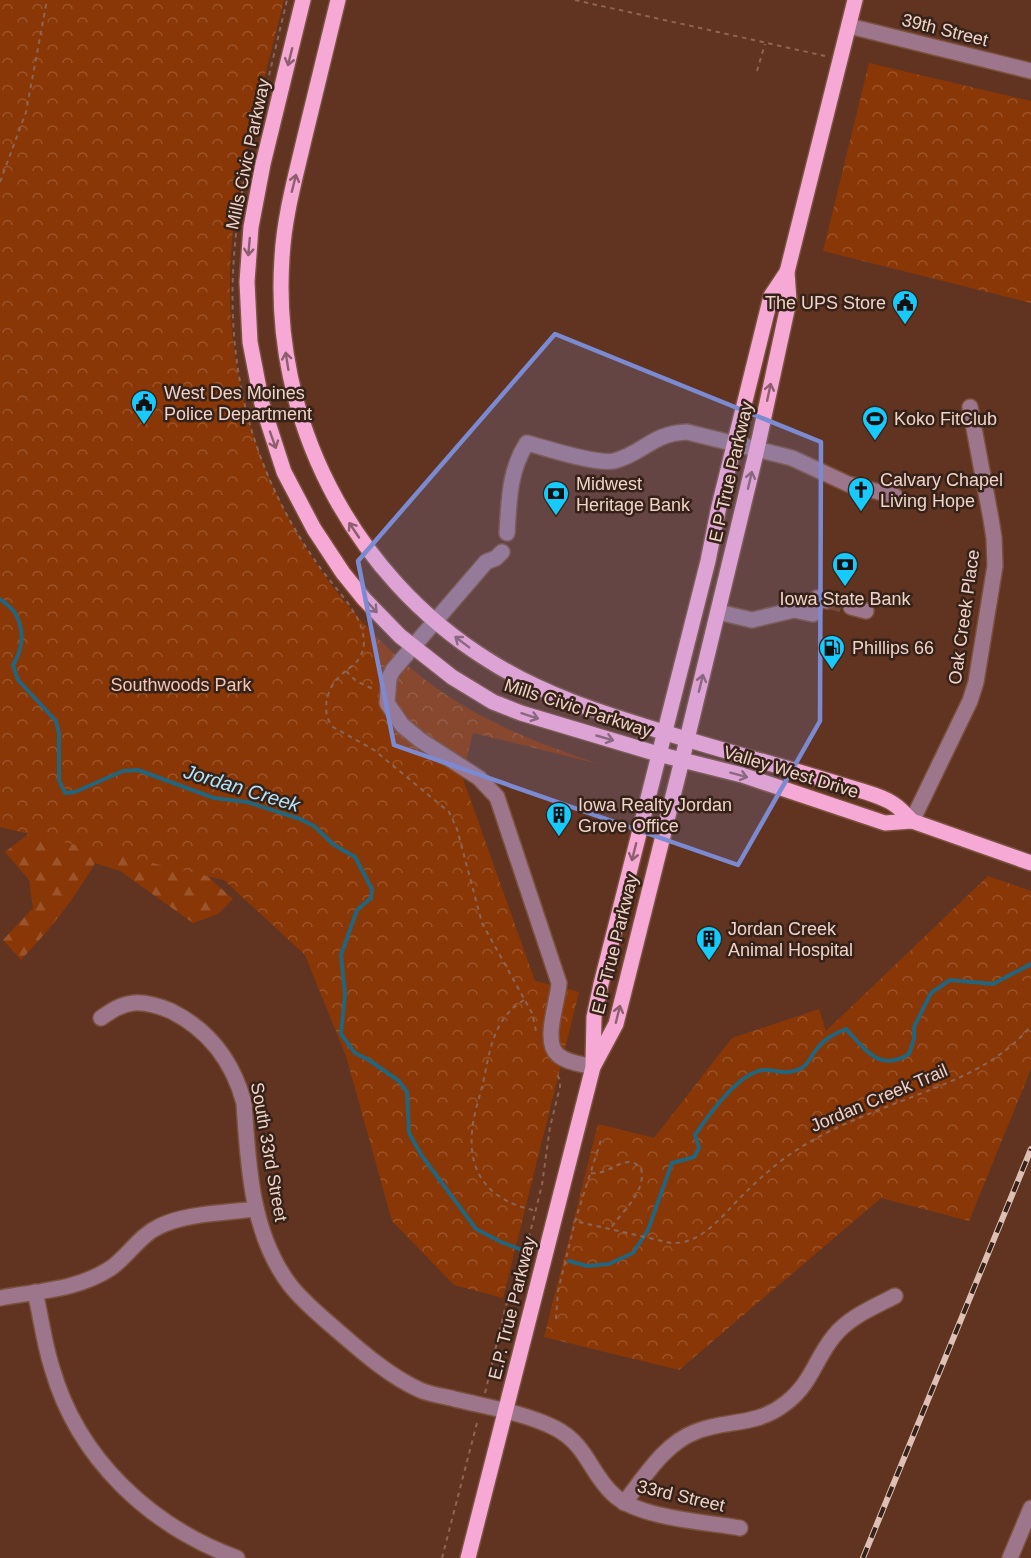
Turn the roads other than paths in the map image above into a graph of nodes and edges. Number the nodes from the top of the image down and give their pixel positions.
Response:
1 (303, 0) edge
2 (338, 0) edge
3 (855, 0) edge
4 (849, 26) junction
5 (1031, 71) edge
6 (787, 272) junction
7 (969, 407) dead end
8 (734, 443) junction
9 (757, 449) junction
10 (895, 496) dead end
11 (507, 533) dead end
12 (502, 552) dead end
13 (827, 601) dead end
14 (718, 612) junction
15 (434, 621) junction
16 (413, 647) junction
17 (666, 733) junction
18 (687, 739) junction
19 (658, 754) junction
20 (682, 760) junction
21 (912, 821) junction
22 (1031, 863) edge
23 (101, 1018) dead end
24 (593, 1067) junction
25 (256, 1209) junction
26 (35, 1292) junction
27 (895, 1296) dead end
28 (0, 1298) edge
29 (506, 1412) junction
30 (624, 1503) junction
31 (1031, 1508) edge
32 (740, 1528) dead end
33 (237, 1558) edge
34 (468, 1558) edge
35 (1011, 1558) edge

1 -> 16 main road, Mills Civic Parkway
15 -> 2 main road, Mills Civic Parkway
3 - 4 main road, E P True Parkway
4 - 5 street, 39th Street
4 - 6 main road, E P True Parkway
6 - 8 main road, E P True Parkway
9 -> 6 main road, E P True Parkway
7 - 21 street, Oak Creek Place
8 - 9 street
8 - 11 street
8 - 17 main road, E P True Parkway
9 - 10 street
14 -> 9 main road, E P True Parkway
12 - 15 street
13 - 14 street
18 -> 14 main road, E P True Parkway
15 - 16 street
17 -> 15 main road, Mills Civic Parkway
16 -> 19 main road, Mills Civic Parkway
16 - 24 street
17 - 18 main road, Valley West Drive
17 - 19 main road, E P True Parkway
18 - 20 main road, E P True Parkway
18 - 21 main road, Valley West Drive
19 - 20 main road, Valley West Drive
19 -> 24 main road, E P True Parkway
20 -> 21 main road, Valley West Drive
24 -> 20 main road, E P True Parkway
21 - 22 main road, Valley West Drive
23 - 25 street, South 33rd Street
24 - 29 main road, E.P. True Parkway
25 - 26 street
25 - 29 street, South 33rd Street
26 - 28 street
26 - 33 street
27 - 30 street
29 - 30 street, 33rd Street
29 - 34 main road, E.P. True Parkway
30 - 32 street, 33rd Street
31 - 35 street

